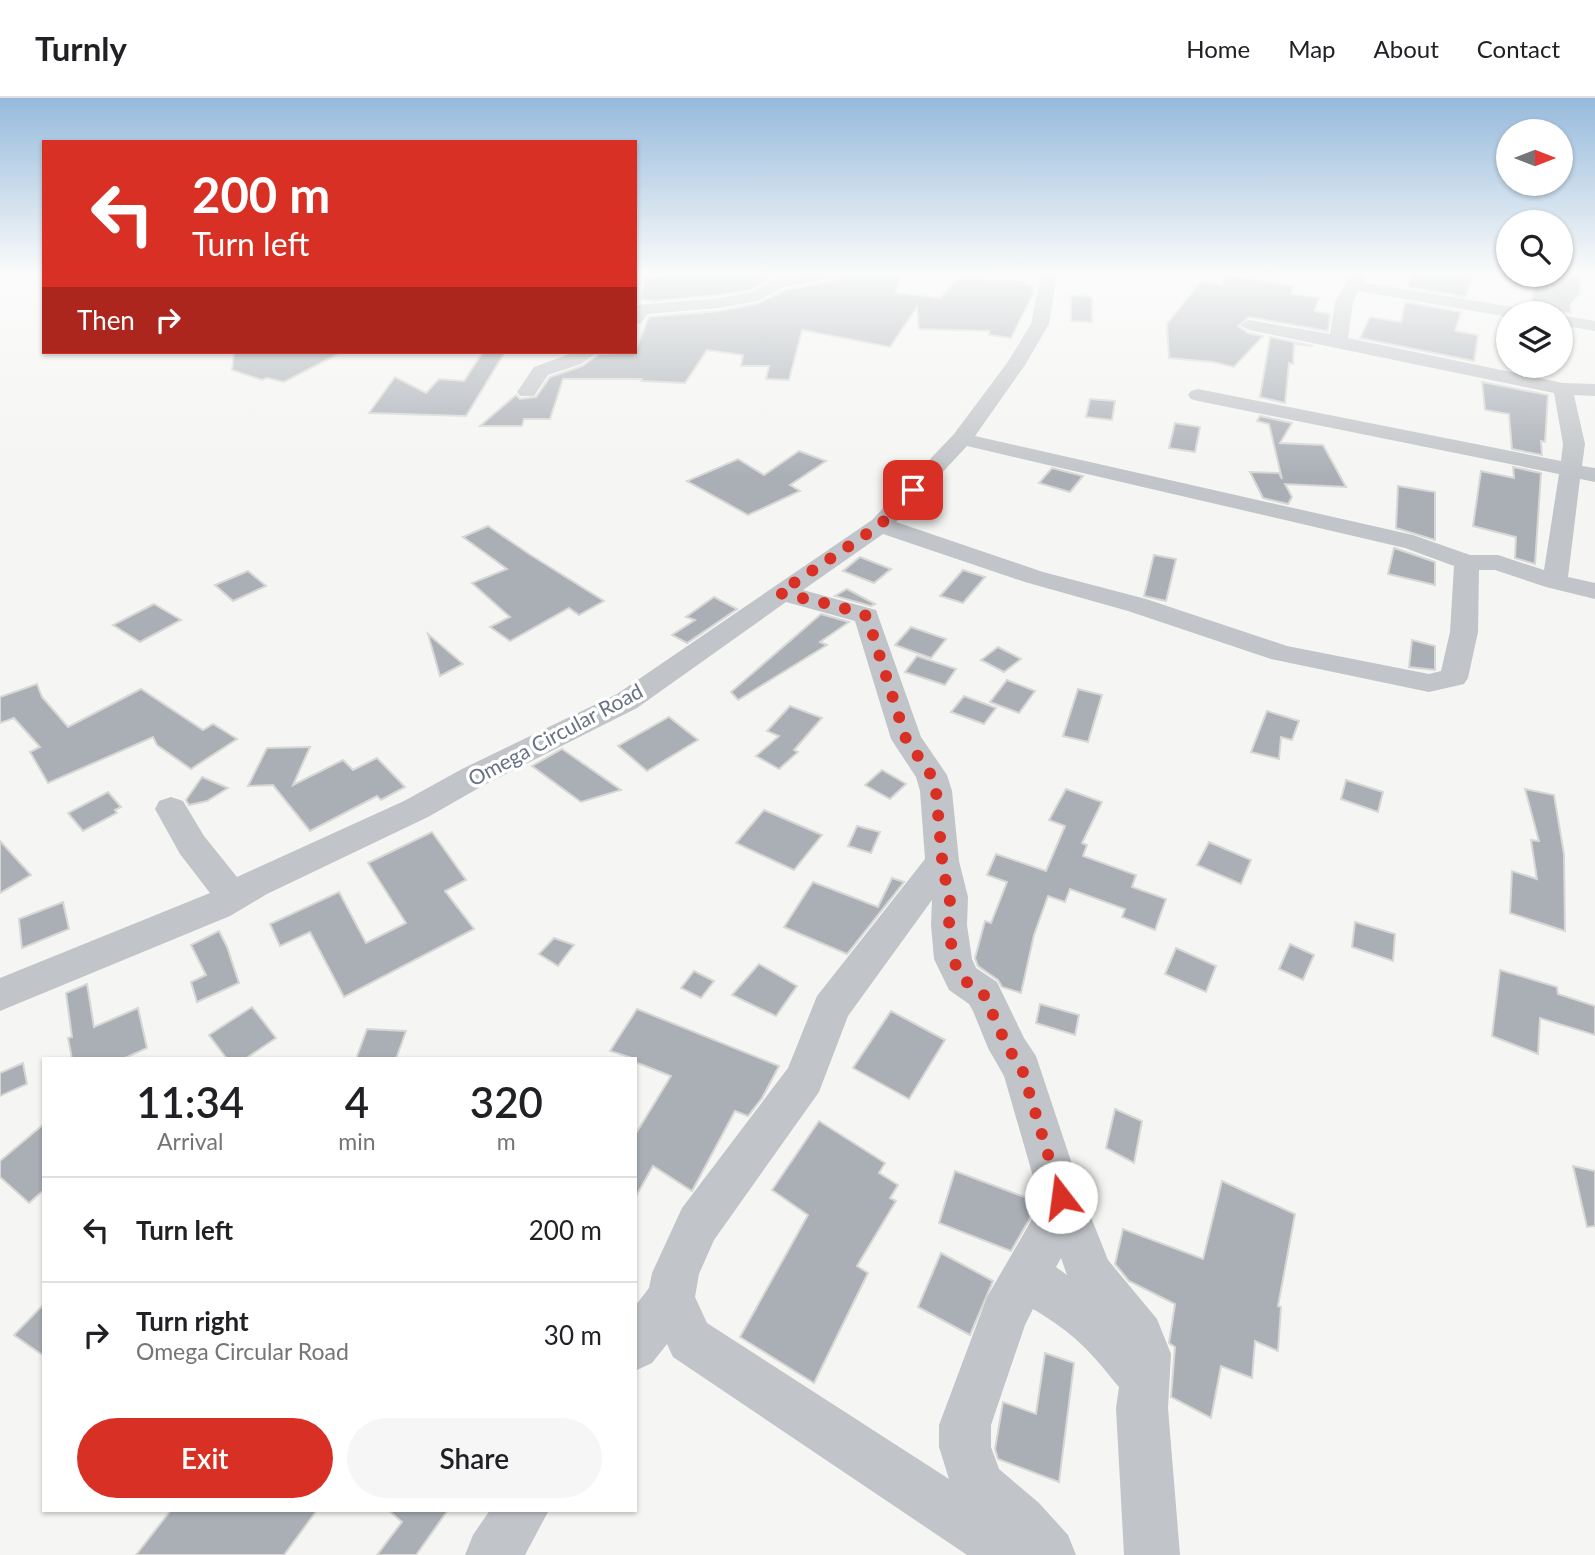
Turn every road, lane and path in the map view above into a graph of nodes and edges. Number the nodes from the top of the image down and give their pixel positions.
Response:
1 (1030, 341) edge
2 (1338, 341) edge
3 (585, 354) edge
4 (1563, 389) junction
5 (1595, 390) edge
6 (527, 391) dead end
7 (1198, 395) dead end
8 (962, 439) junction
9 (1583, 472) edge
10 (880, 525) junction
11 (1467, 562) junction
12 (1555, 582) junction
13 (1595, 591) edge
14 (779, 593) junction
15 (171, 809) dead end
16 (942, 861) junction
17 (233, 897) junction
18 (0, 995) edge
19 (1061, 1197) junction
20 (1030, 1271) junction
21 (671, 1298) junction
22 (637, 1343) edge
23 (1144, 1385) junction
24 (521, 1512) edge
25 (493, 1555) edge
26 (1016, 1555) edge
27 (1048, 1555) edge
28 (1152, 1555) edge

1 - 8 street, Omega Circular Road
2 - 4 street
3 - 6 street
4 - 5 street
4 - 9 street
7 - 9 street
8 - 10 street, Omega Circular Road
8 - 11 street
9 - 12 street
10 - 11 street
10 - 14 street, Omega Circular Road
11 - 12 street
12 - 13 street
14 - 16 street
14 - 17 street, Omega Circular Road
15 - 17 street
16 - 19 street
16 - 21 street
17 - 18 street, Omega Circular Road
19 - 20 street
19 - 23 street
20 - 23 street
20 - 27 street
21 - 22 street
21 - 26 street
23 - 28 street
24 - 25 street

